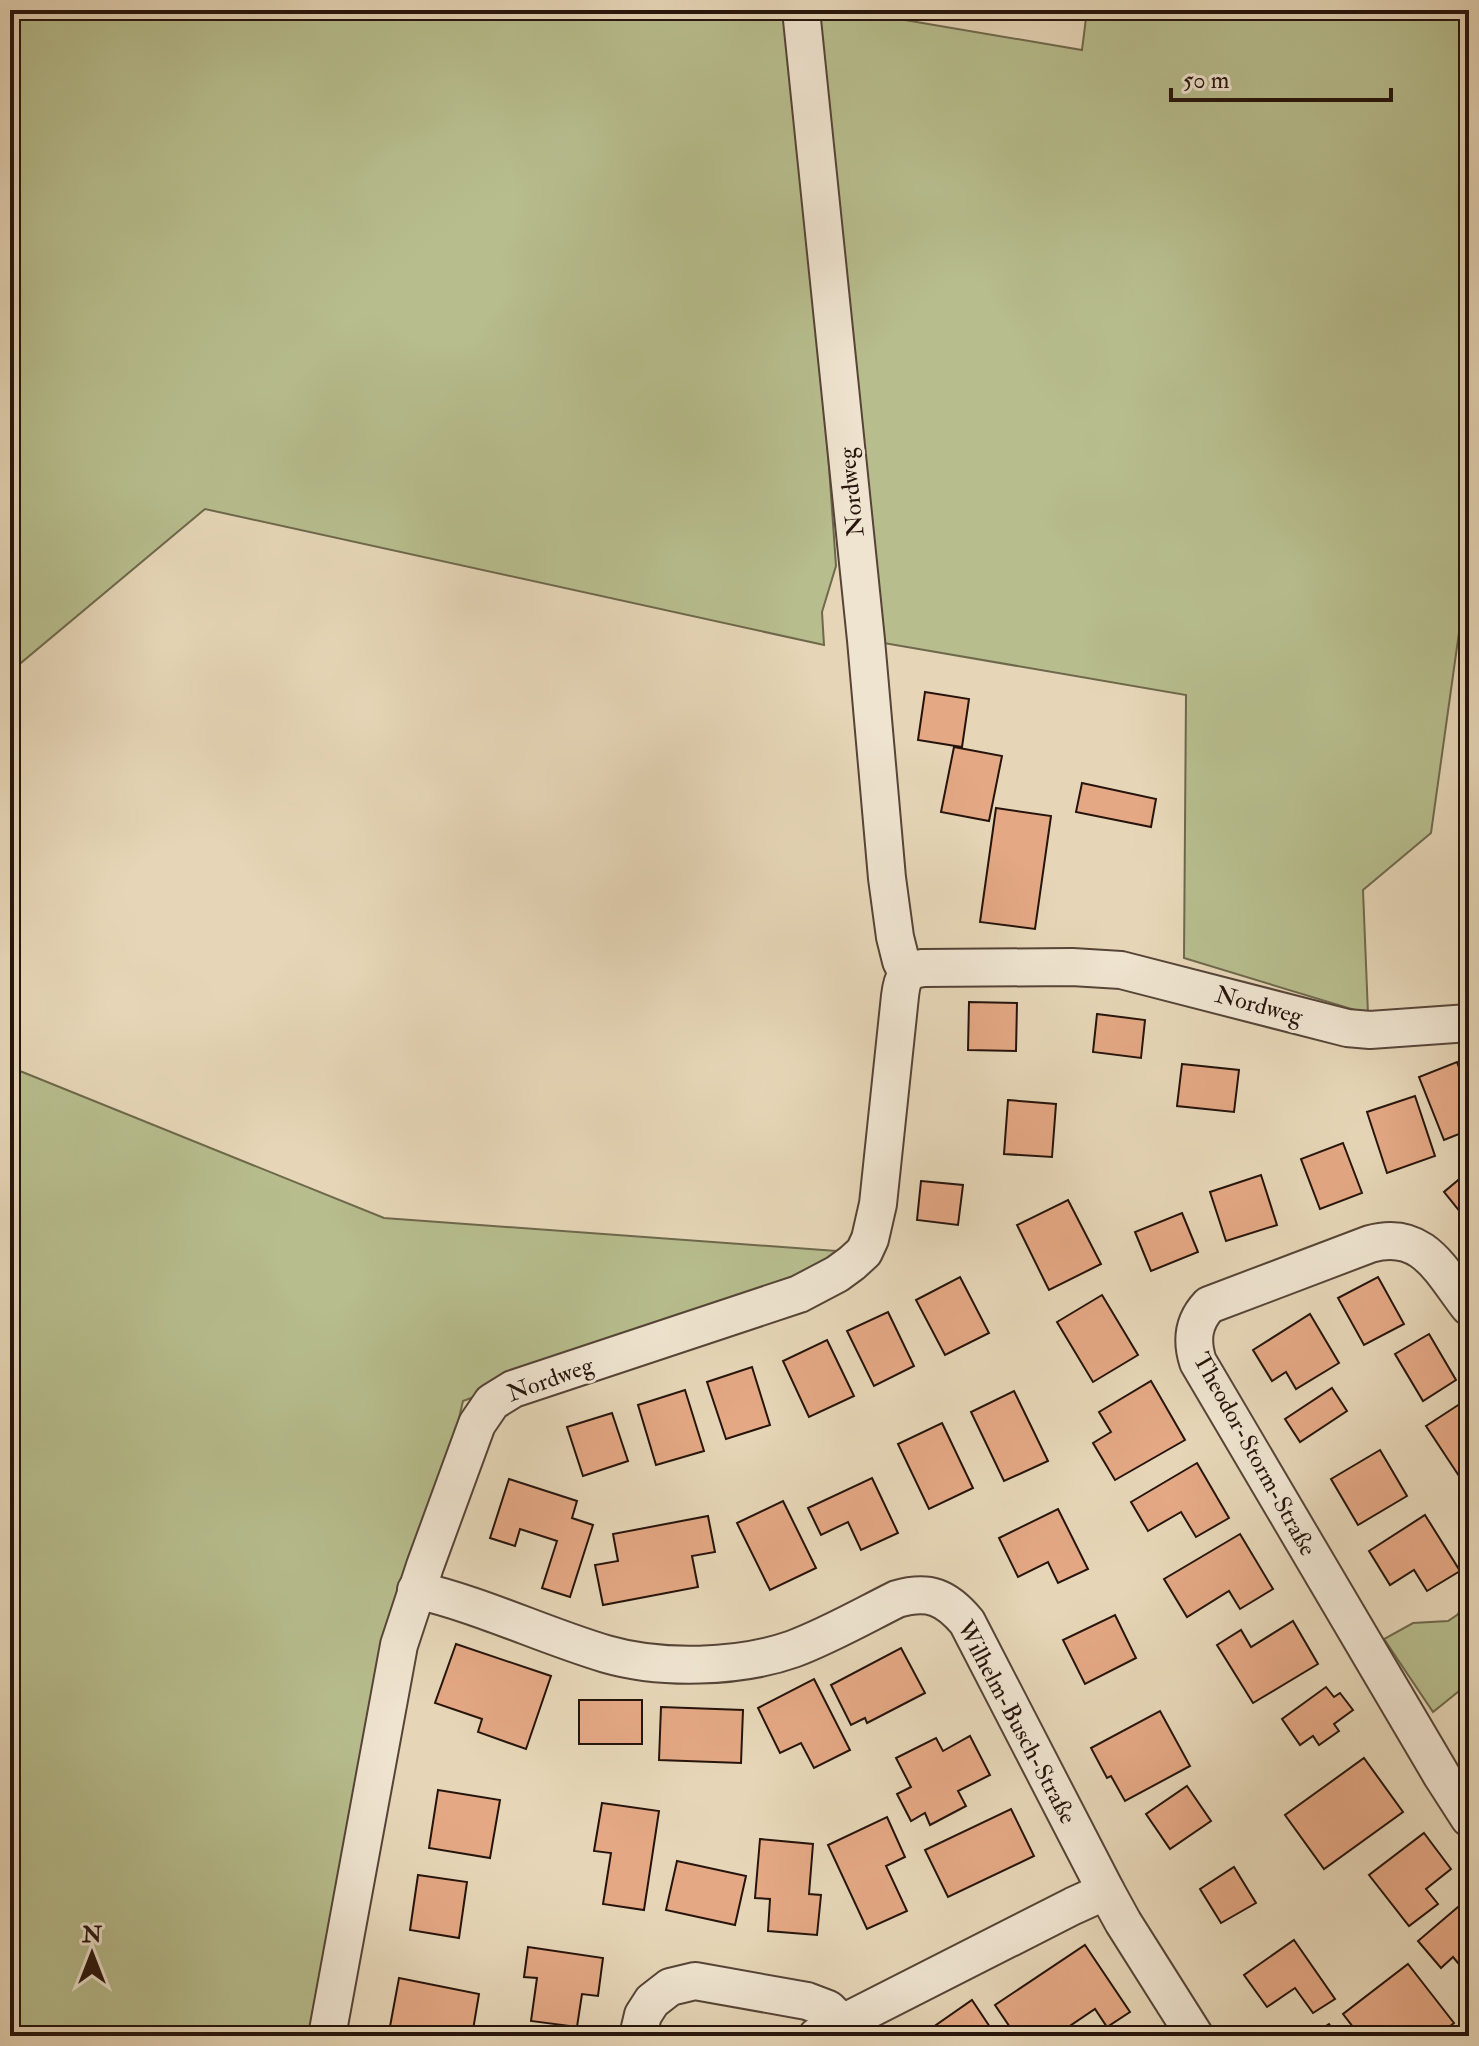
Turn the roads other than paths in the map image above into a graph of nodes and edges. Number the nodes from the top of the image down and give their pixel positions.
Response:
1 (801, 10) edge
2 (907, 973) junction
3 (1469, 1023) edge
4 (1469, 1307) edge
5 (416, 1590) junction
6 (1469, 1818) edge
7 (1106, 1891) junction
8 (829, 2030) edge
9 (327, 2036) edge
10 (638, 2036) edge
11 (1195, 2036) edge

1 - 2 street, Nordweg
2 - 3 street, Nordweg
2 - 5 street, Nordweg
4 - 6 street, Theodor-Storm-Straße
5 - 7 street, Wilhelm-Busch-Straße
5 - 9 street, Nordweg
7 - 8 street
7 - 11 street, Wilhelm-Busch-Straße
8 - 10 street

